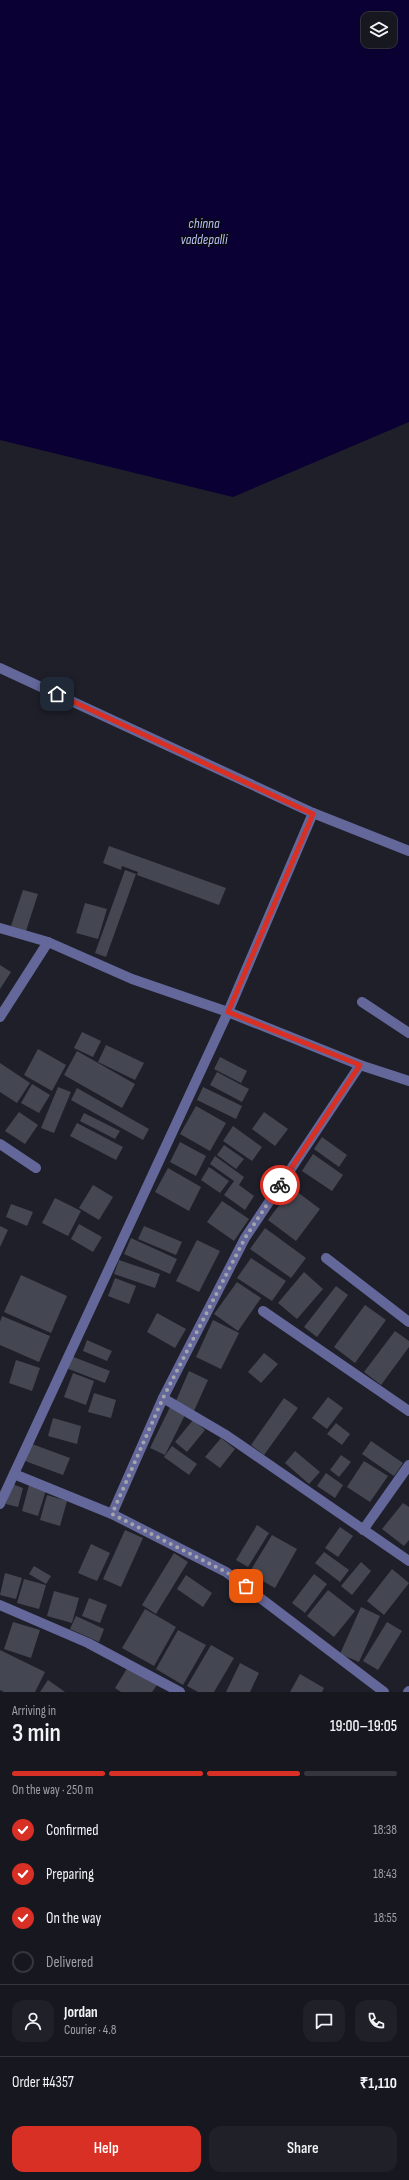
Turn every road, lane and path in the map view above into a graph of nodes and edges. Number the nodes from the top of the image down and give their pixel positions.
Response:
1 (0, 668) edge
2 (313, 814) junction
3 (409, 851) edge
4 (0, 928) edge
5 (48, 942) junction
6 (362, 1002) dead end
7 (228, 1012) junction
8 (0, 1017) edge
9 (409, 1033) edge
10 (360, 1065) junction
11 (409, 1081) edge
12 (0, 1144) edge
13 (36, 1168) dead end
14 (326, 1258) dead end
15 (263, 1311) dead end
16 (409, 1322) edge
17 (163, 1398) junction
18 (409, 1411) edge
19 (409, 1465) edge
20 (14, 1474) junction
21 (2, 1497) edge
22 (112, 1514) junction
23 (364, 1530) junction
24 (409, 1560) edge
25 (0, 1605) edge
26 (180, 1692) edge
27 (384, 1692) edge

1 - 2 street
2 - 3 street
2 - 7 street
4 - 5 street
5 - 7 street
5 - 8 street
6 - 9 street
7 - 10 street
7 - 20 street
10 - 11 street
10 - 17 street
12 - 13 street
14 - 16 street
15 - 18 street
17 - 22 street
17 - 23 street
19 - 23 street
20 - 21 street
20 - 22 street
22 - 27 street
23 - 24 street
25 - 26 street

